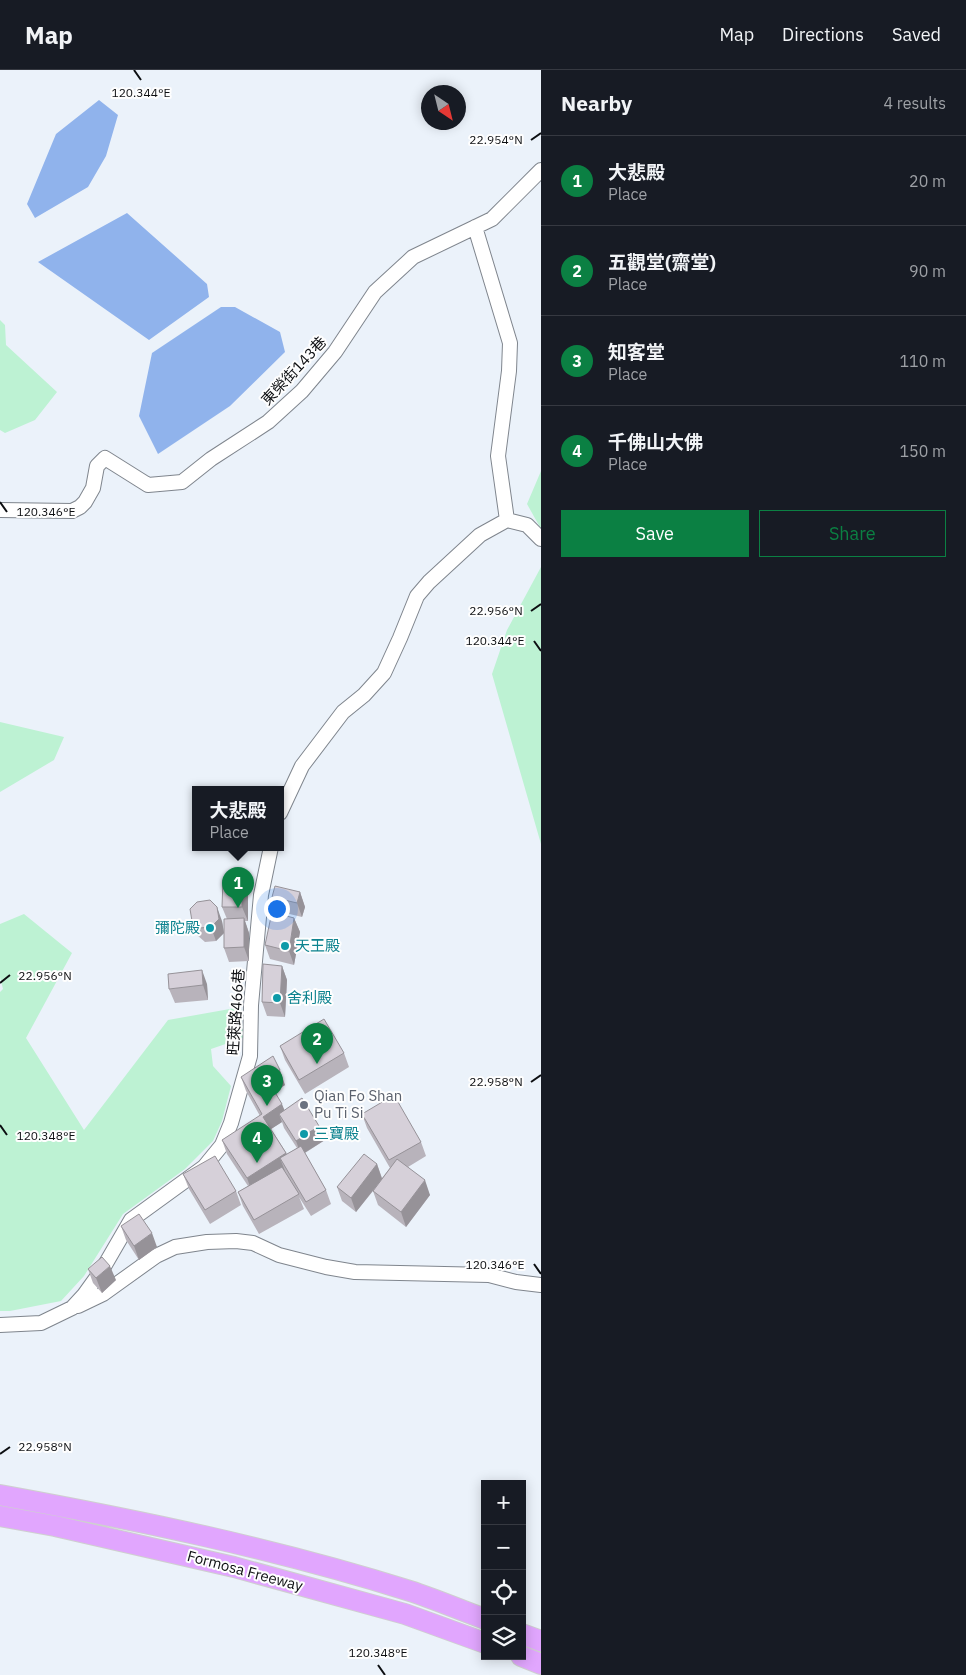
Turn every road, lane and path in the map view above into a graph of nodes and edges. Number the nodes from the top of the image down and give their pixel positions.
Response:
1 (541, 170) edge
2 (476, 228) junction
3 (0, 510) edge
4 (507, 520) junction
5 (541, 539) edge
6 (284, 804) edge
7 (270, 851) edge
8 (541, 1285) edge
9 (72, 1308) junction
10 (0, 1325) edge
11 (0, 1495) edge
12 (0, 1516) edge
13 (481, 1618) edge
14 (526, 1635) edge
15 (541, 1641) edge
16 (481, 1642) edge
17 (526, 1658) edge
18 (541, 1664) edge

1 - 2 lane, 東榮街143巷
2 - 3 lane, 東榮街143巷
2 - 4 lane
4 - 5 lane
4 - 6 lane
7 - 9 lane, 旺萊路466巷
8 - 9 lane
9 - 10 lane, 旺萊路466巷
11 - 13 highway, Formosa Freeway
12 - 16 highway, Formosa Freeway
14 - 15 highway
17 - 18 highway

